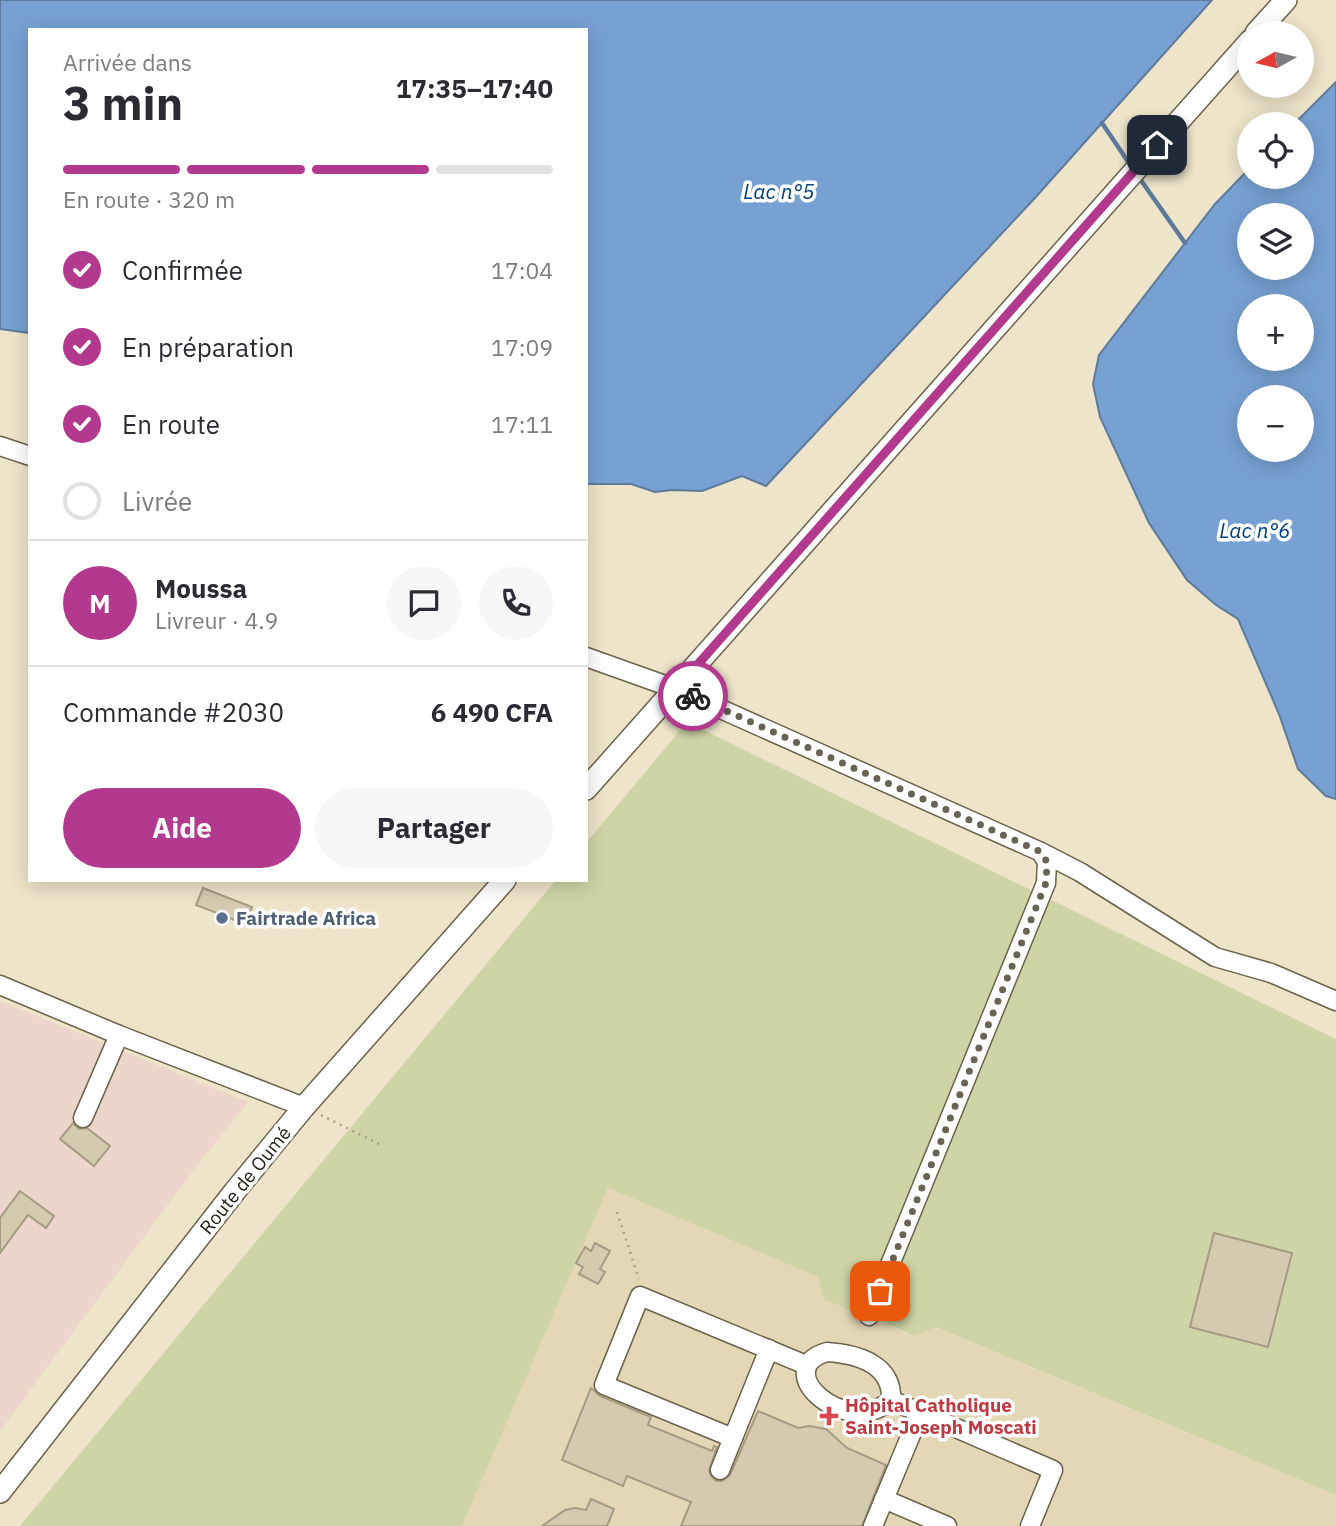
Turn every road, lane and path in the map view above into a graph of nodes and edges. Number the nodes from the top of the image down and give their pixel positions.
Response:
1 (1286, 0) edge
2 (1267, 21) edge
3 (1237, 56) edge
4 (0, 446) edge
5 (28, 455) edge
6 (588, 658) edge
7 (676, 689) junction
8 (588, 787) edge
9 (1041, 852) junction
10 (503, 882) edge
11 (0, 985) edge
12 (1336, 1001) edge
13 (119, 1035) junction
14 (304, 1107) junction
15 (83, 1118) dead end
16 (381, 1145) dead end
17 (617, 1212) dead end
18 (645, 1298) junction
19 (869, 1316) dead end
20 (769, 1349) junction
21 (806, 1365) junction
22 (891, 1400) junction
23 (920, 1413) junction
24 (733, 1438) junction
25 (720, 1470) dead end
26 (0, 1492) edge
27 (884, 1499) junction
28 (873, 1526) edge
29 (947, 1526) edge
30 (1030, 1526) edge

1 - 2 main road
3 - 7 main road
4 - 5 street
6 - 7 street
7 - 8 main road
7 - 9 street
9 - 12 street
9 - 19 street
10 - 14 main road, Route de Oumé
11 - 13 street
13 - 14 street
13 - 15 street
14 - 16 path
14 - 26 main road, Route de Oumé
17 - 18 path
18 - 20 street
18 - 24 street
20 - 21 street
20 - 24 street
21 - 22 street
21 - 22 street
22 - 23 street
23 - 27 street
23 - 30 street
24 - 25 street
27 - 28 street
27 - 29 street

